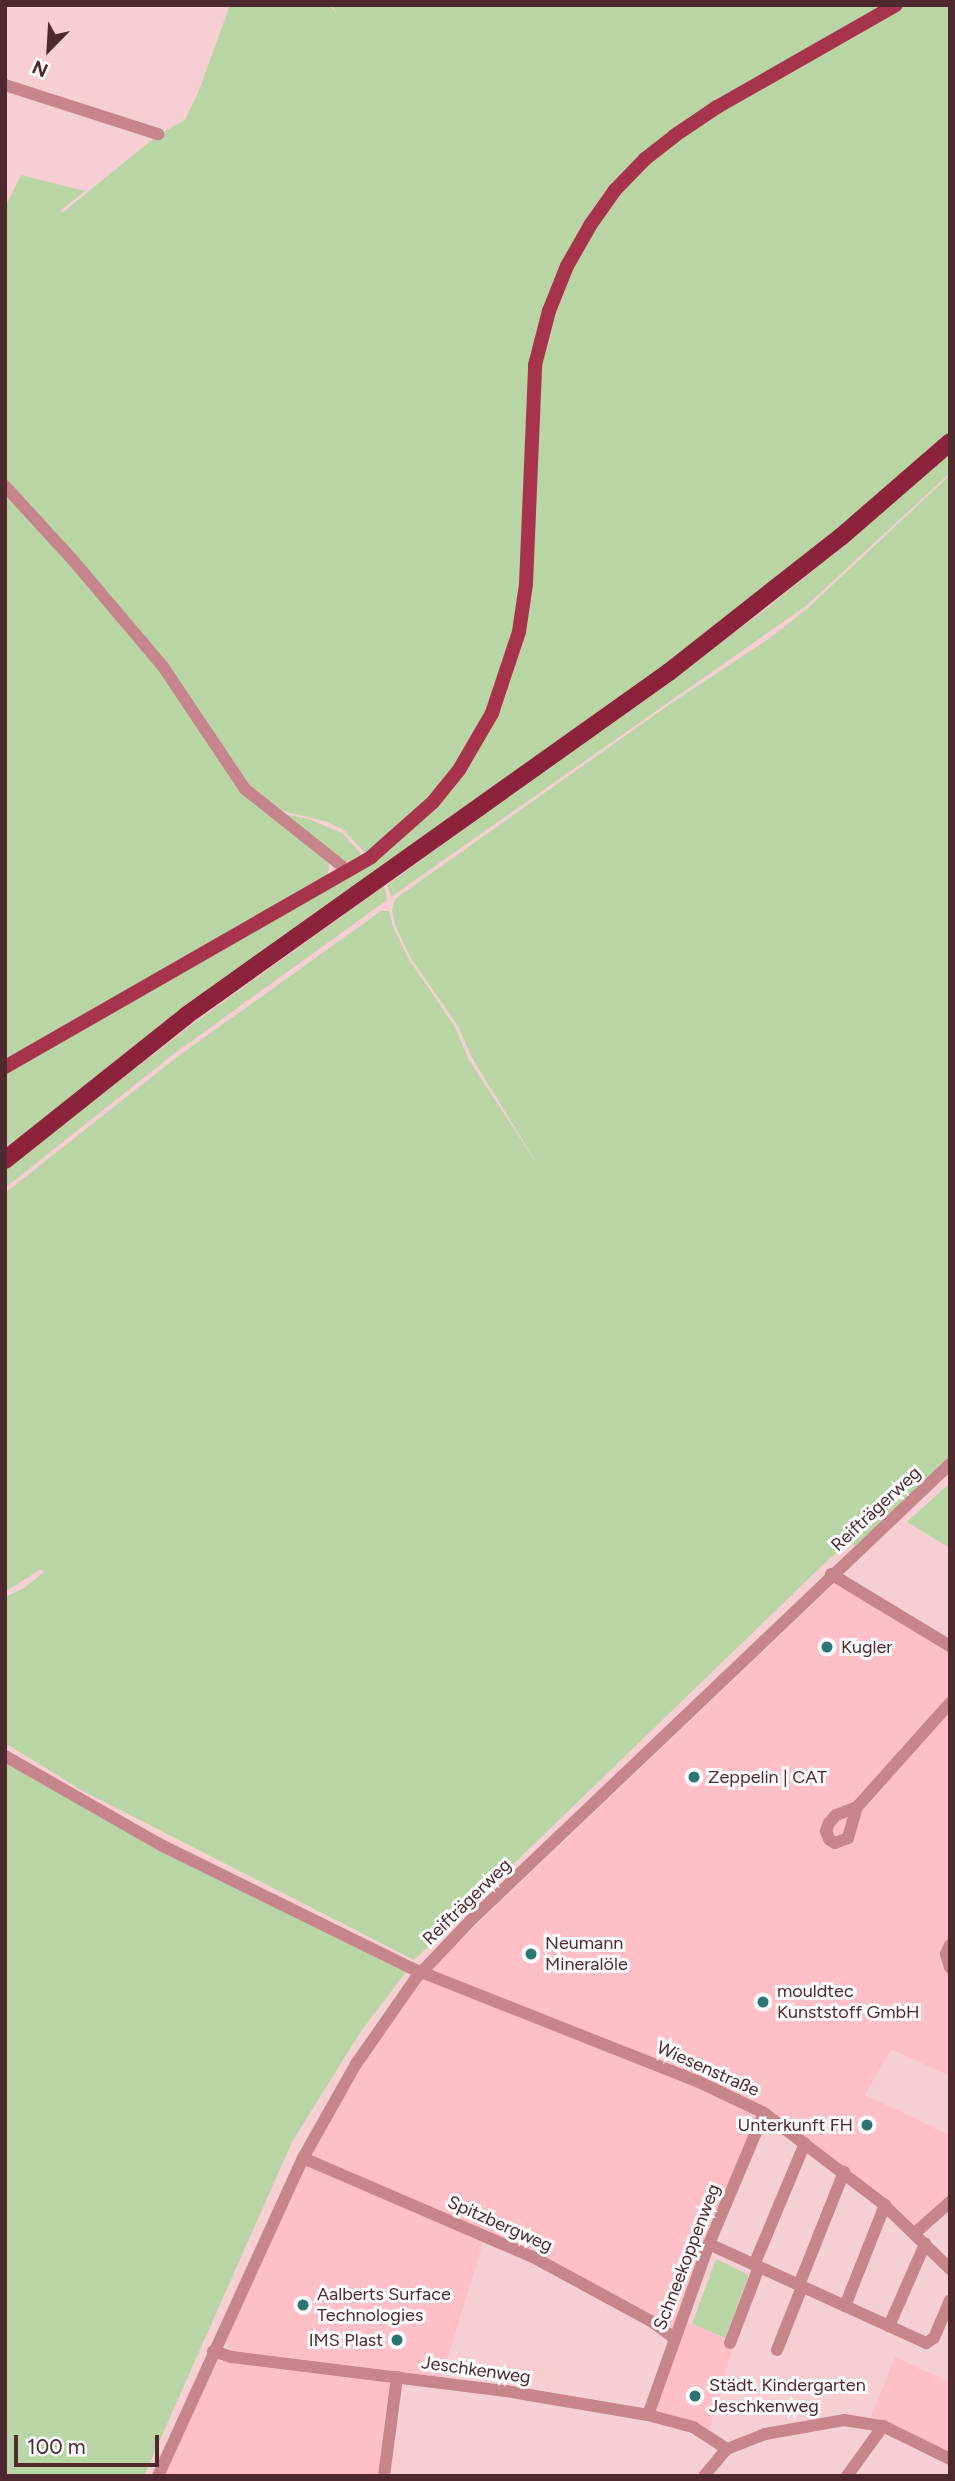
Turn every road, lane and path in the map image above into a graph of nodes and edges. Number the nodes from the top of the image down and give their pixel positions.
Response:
1 (896, 5) edge
2 (5, 85) edge
3 (158, 134) dead end
4 (950, 442) edge
5 (5, 486) edge
6 (348, 871) junction
7 (5, 1067) edge
8 (5, 1160) edge
9 (950, 1464) edge
10 (831, 1574) junction
11 (950, 1647) edge
12 (950, 1703) edge
13 (5, 1756) edge
14 (857, 1807) dead end
15 (950, 1945) edge
16 (950, 1968) edge
17 (416, 1970) junction
18 (764, 2113) junction
19 (805, 2143) junction
20 (303, 2158) junction
21 (844, 2172) junction
22 (950, 2202) edge
23 (885, 2206) junction
24 (915, 2233) junction
25 (709, 2244) junction
26 (925, 2244) junction
27 (756, 2266) junction
28 (950, 2269) edge
29 (800, 2286) junction
30 (950, 2300) edge
31 (845, 2306) junction
32 (889, 2326) junction
33 (674, 2338) junction
34 (730, 2343) dead end
35 (777, 2350) dead end
36 (213, 2351) junction
37 (397, 2377) junction
38 (648, 2415) junction
39 (883, 2426) junction
40 (727, 2449) junction
41 (950, 2459) edge
42 (158, 2476) edge
43 (384, 2476) edge
44 (704, 2476) edge
45 (847, 2476) edge

1 - 6 main road
2 - 3 street
4 - 8 highway
5 - 6 street
6 - 7 main road
9 - 10 street, Reifträgerweg
10 - 11 street
10 - 17 street, Reifträgerweg
12 - 14 street
13 - 17 street, Wiesenstraße
15 - 16 street
17 - 18 street, Wiesenstraße
17 - 20 street, Reifträgerweg
18 - 19 street, Wiesenstraße
18 - 25 street, Schneekoppenweg
19 - 21 street, Wiesenstraße
19 - 27 street
20 - 33 street, Spitzbergweg
20 - 36 street, Reifträgerweg
21 - 23 street, Wiesenstraße
21 - 29 street
22 - 24 street
23 - 24 street, Wiesenstraße
23 - 31 street
24 - 26 street, Wiesenstraße
25 - 27 street
25 - 33 street, Schneekoppenweg
26 - 28 street, Wiesenstraße
26 - 32 street
27 - 29 street
27 - 34 street
29 - 31 street
29 - 35 street
30 - 32 street
31 - 32 street
33 - 38 street, Schneekoppenweg
36 - 37 street, Jeschkenweg
36 - 42 street, Reifträgerweg
37 - 38 street, Jeschkenweg
37 - 43 street
38 - 40 street, Jeschkenweg
39 - 40 street
39 - 41 street
39 - 45 street
40 - 44 street

